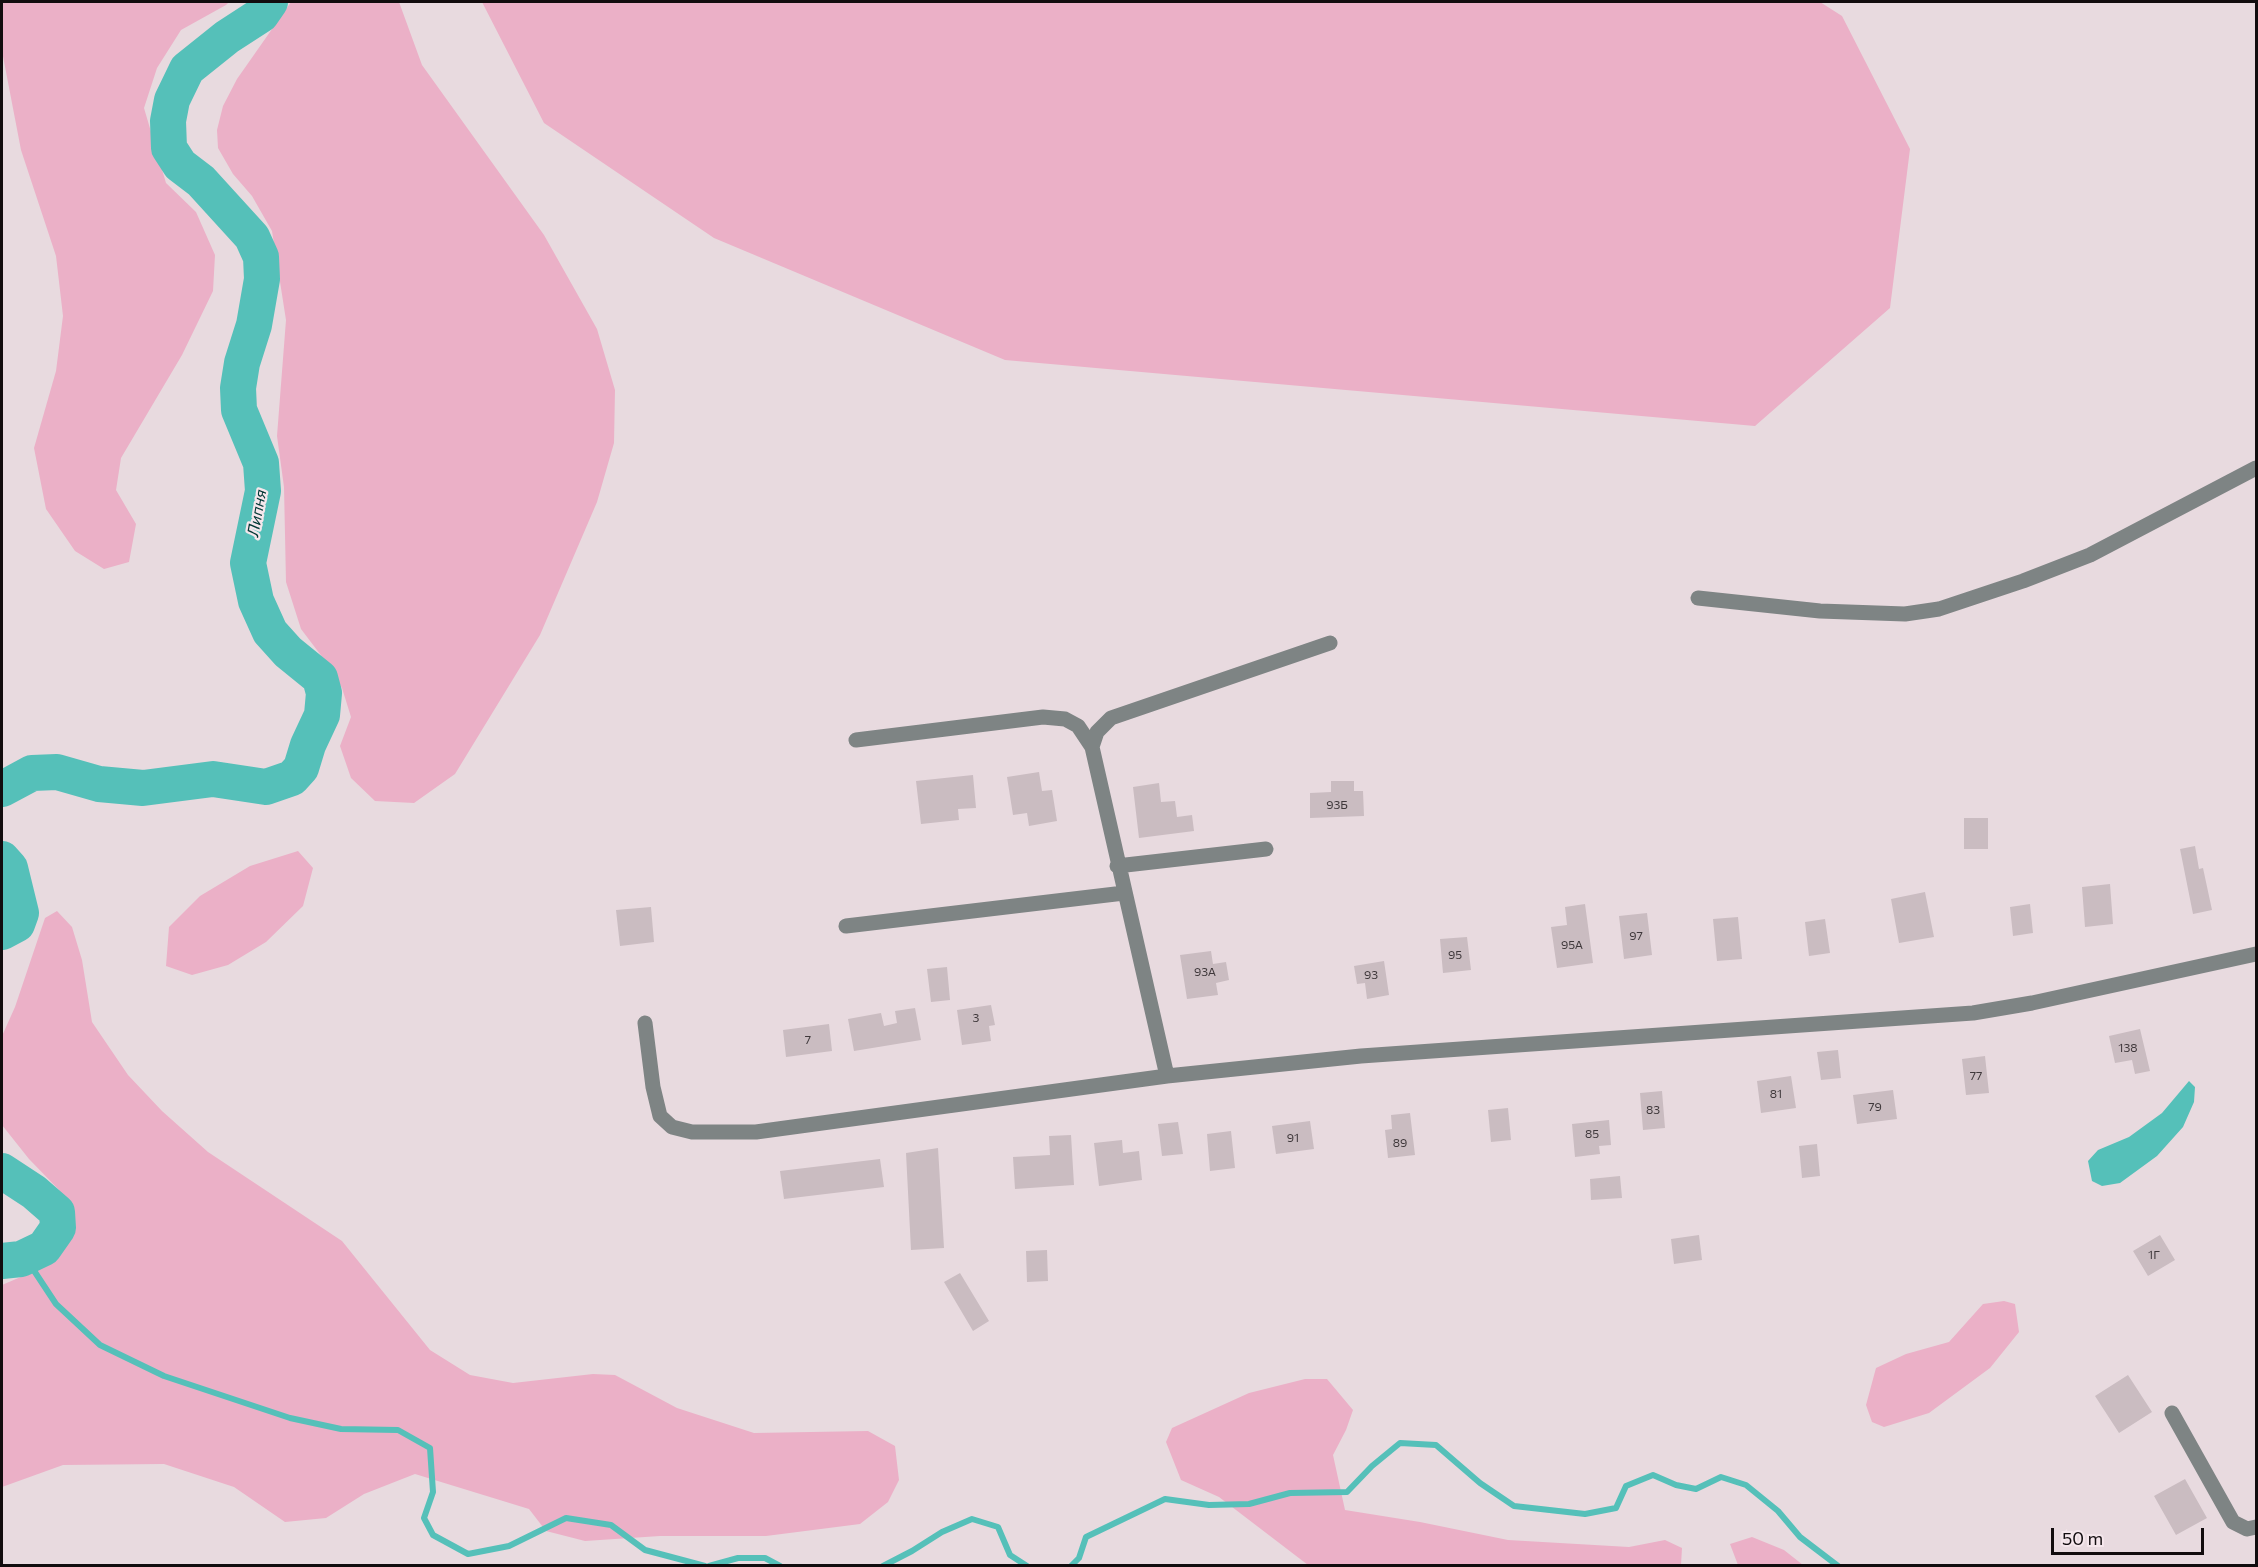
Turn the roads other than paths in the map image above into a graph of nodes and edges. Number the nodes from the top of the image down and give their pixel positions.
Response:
1 (2256, 468) edge
2 (1698, 598) dead end
3 (1330, 643) dead end
4 (856, 740) dead end
5 (1092, 747) junction
6 (1266, 849) dead end
7 (1117, 866) junction
8 (1124, 893) junction
9 (846, 926) dead end
10 (2256, 954) edge
11 (645, 1023) dead end
12 (1167, 1076) junction
13 (2172, 1413) dead end
14 (2256, 1527) edge

1 - 2 street
3 - 5 street
4 - 5 street
5 - 7 street
6 - 7 street
7 - 8 street
8 - 9 street
8 - 12 street
10 - 12 street
11 - 12 street
13 - 14 street

